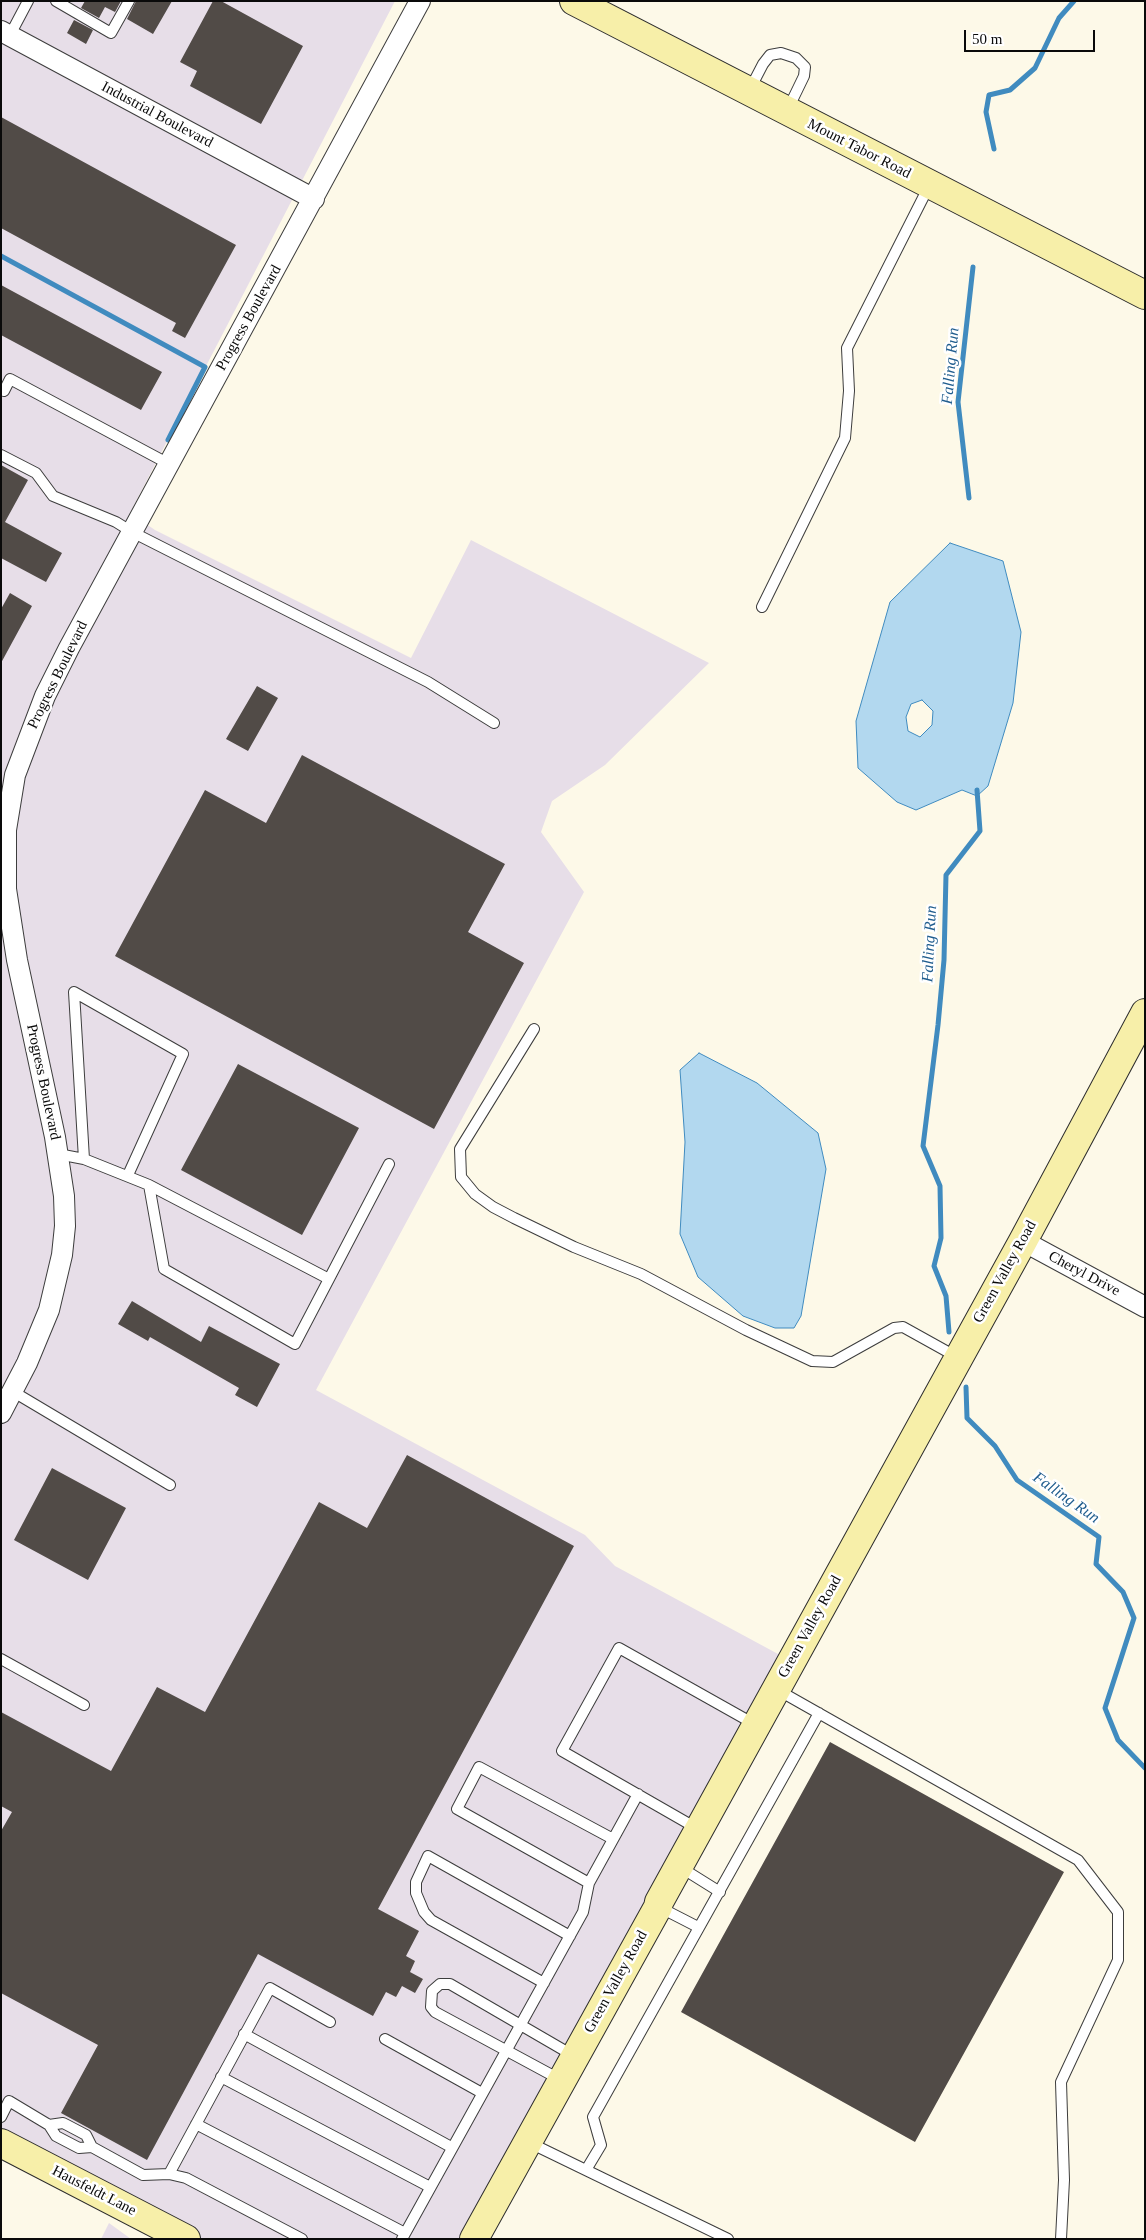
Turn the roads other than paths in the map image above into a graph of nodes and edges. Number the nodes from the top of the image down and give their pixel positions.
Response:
1 (28, 1) edge
2 (56, 1) edge
3 (129, 1) edge
4 (420, 1) edge
5 (574, 1) edge
6 (606, 8) edge
7 (6, 33) edge
8 (749, 92) junction
9 (786, 112) junction
10 (930, 186) junction
11 (314, 199) junction
12 (1145, 295) edge
13 (2, 394) edge
14 (1, 454) edge
15 (169, 464) junction
16 (132, 532) junction
17 (762, 607) dead end
18 (494, 723) dead end
19 (4, 889) edge
20 (8, 946) edge
21 (1145, 1013) edge
22 (534, 1028) dead end
23 (58, 1154) junction
24 (84, 1159) junction
25 (390, 1164) dead end
26 (128, 1174) junction
27 (149, 1185) junction
28 (1022, 1241) junction
29 (329, 1278) junction
30 (1145, 1306) edge
31 (958, 1358) junction
32 (12, 1391) junction
33 (1, 1413) edge
34 (170, 1485) dead end
35 (1, 1659) edge
36 (776, 1689) junction
37 (84, 1705) dead end
38 (819, 1713) junction
39 (756, 1725) junction
40 (638, 1794) junction
41 (699, 1830) junction
42 (613, 1839) junction
43 (678, 1866) junction
44 (589, 1883) junction
45 (720, 1892) junction
46 (658, 1907) junction
47 (698, 1927) junction
48 (570, 1936) junction
49 (544, 1983) junction
50 (330, 2022) dead end
51 (521, 2026) junction
52 (244, 2034) junction
53 (385, 2039) dead end
54 (506, 2051) junction
55 (575, 2056) junction
56 (221, 2077) junction
57 (561, 2080) junction
58 (482, 2093) junction
59 (1, 2117) edge
60 (196, 2124) junction
61 (49, 2125) junction
62 (527, 2142) junction
63 (1, 2144) edge
64 (92, 2147) junction
65 (451, 2147) junction
66 (586, 2170) junction
67 (169, 2174) junction
68 (430, 2187) junction
69 (404, 2236) edge
70 (186, 2239) edge
71 (302, 2239) edge
72 (474, 2239) edge
73 (728, 2239) edge
74 (1061, 2239) edge

1 - 7 lane
2 - 3 lane
4 - 11 street, Progress Boulevard
5 - 6 street, Mount Tabor Road
6 - 8 street, Mount Tabor Road
7 - 11 street, Industrial Boulevard
8 - 9 street, Mount Tabor Road
8 - 9 lane
9 - 10 street, Mount Tabor Road
10 - 12 street, Mount Tabor Road
10 - 17 lane
11 - 15 street, Progress Boulevard
13 - 15 lane
14 - 16 lane
15 - 16 street, Progress Boulevard
16 - 18 lane
16 - 19 street, Progress Boulevard
19 - 20 street, Progress Boulevard
20 - 23 street, Progress Boulevard
21 - 28 street, Green Valley Road
22 - 31 lane
23 - 24 lane
23 - 32 street, Progress Boulevard
24 - 26 lane
24 - 26 lane
25 - 29 lane
26 - 27 lane
27 - 29 lane
27 - 29 lane
28 - 30 street, Cheryl Drive
28 - 31 street, Green Valley Road
31 - 36 street, Green Valley Road
32 - 33 street, Progress Boulevard
32 - 34 lane
35 - 37 lane
36 - 38 lane
36 - 39 street, Green Valley Road
38 - 45 lane
38 - 74 lane
39 - 40 lane
39 - 41 street, Green Valley Road
40 - 41 lane
40 - 42 lane
41 - 43 street, Green Valley Road
42 - 44 lane
42 - 44 lane
43 - 45 lane
43 - 46 street, Green Valley Road
44 - 48 lane
45 - 47 lane
46 - 47 lane
46 - 55 street, Green Valley Road
47 - 66 lane
48 - 49 lane
48 - 49 lane
49 - 51 lane
50 - 52 lane
51 - 54 lane
51 - 54 lane
51 - 55 lane
52 - 56 lane
52 - 65 lane
53 - 58 lane
54 - 57 lane
54 - 58 lane
55 - 57 street, Green Valley Road
56 - 60 lane
56 - 68 lane
57 - 62 street, Green Valley Road
58 - 65 lane
59 - 61 lane
60 - 67 lane
60 - 69 lane
61 - 64 lane
61 - 64 lane
62 - 66 lane
62 - 72 street, Green Valley Road
63 - 70 street, Hausfeldt Lane
64 - 67 lane
65 - 68 lane
66 - 73 lane
67 - 71 lane
68 - 69 lane

